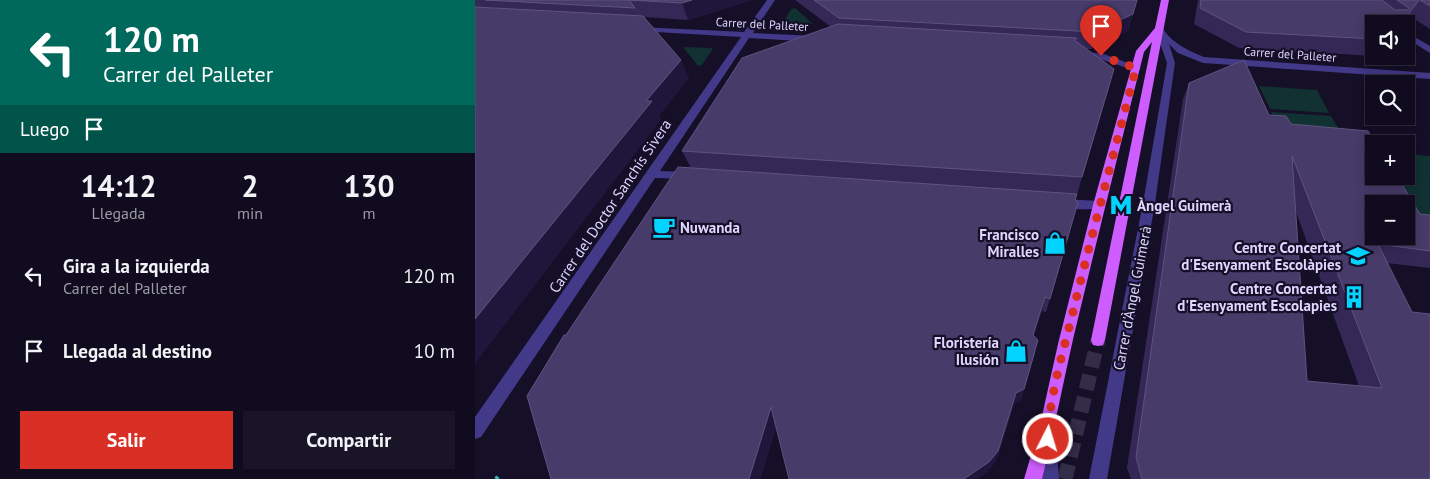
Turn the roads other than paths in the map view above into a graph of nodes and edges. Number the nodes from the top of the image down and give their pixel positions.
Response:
1 (771, 0) edge
2 (1165, 0) edge
3 (629, 28) edge
4 (1159, 29) junction
5 (747, 35) junction
6 (830, 40) edge
7 (1415, 40) edge
8 (1430, 50) edge
9 (1069, 53) edge
10 (1136, 68) junction
11 (1430, 76) edge
12 (651, 174) junction
13 (705, 178) edge
14 (1049, 202) edge
15 (1099, 205) junction
16 (1098, 340) tunnel mouth
17 (1048, 425) junction
18 (475, 431) edge
19 (1033, 479) edge
20 (1050, 479) edge
21 (1098, 479) edge

1 - 5 street, Carrer del Doctor Sanchís Sivera
2 - 4 main road, Carrer d'Àngel Guimerà
3 - 5 street, Carrer del Palleter
4 - 10 main road, Carrer d'Àngel Guimerà
4 - 11 street, Carrer del Palleter
4 - 16 main road, Carrer d'Àngel Guimerà
4 - 21 street, Carrer d'Àngel Guimerà
5 - 6 street, Carrer del Palleter
5 - 12 street, Carrer del Doctor Sanchís Sivera
7 - 8 street
9 - 10 street
10 - 15 main road, Carrer d'Àngel Guimerà
12 - 13 street
12 - 18 street, Carrer del Doctor Sanchís Sivera
14 - 15 street
15 - 17 main road, Carrer d'Àngel Guimerà
17 - 19 main road, Carrer d'Àngel Guimerà
17 - 20 street, Carrer d'Àngel Guimerà

